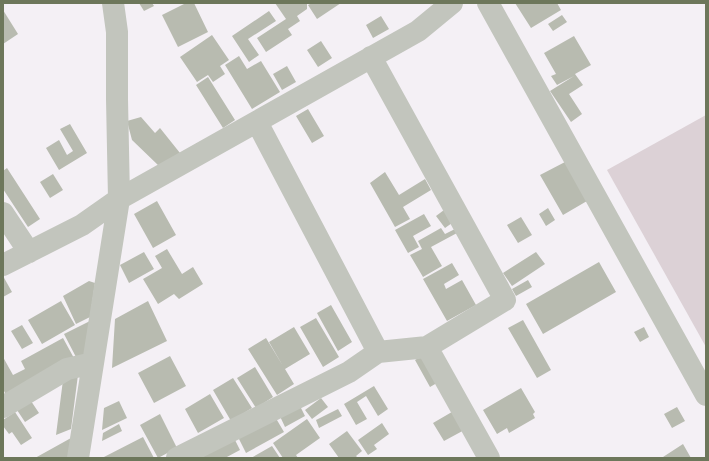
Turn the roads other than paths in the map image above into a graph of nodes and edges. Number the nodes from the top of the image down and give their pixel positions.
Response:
1 (113, 3) edge
2 (452, 3) edge
3 (488, 3) edge
4 (370, 57) junction
5 (257, 122) junction
6 (120, 199) junction
7 (3, 213) edge
8 (29, 252) junction
9 (3, 265) edge
10 (427, 347) junction
11 (378, 352) junction
12 (93, 363) junction
13 (706, 395) edge
14 (3, 406) edge
15 (78, 458) edge
16 (177, 458) edge
17 (490, 458) edge

1 - 6 street
2 - 4 street
3 - 13 street
4 - 5 street
4 - 10 street
5 - 6 street
5 - 11 street
6 - 8 street
6 - 12 street
7 - 8 street
8 - 9 street
10 - 11 street
10 - 17 street
11 - 16 street
12 - 14 street
12 - 15 street

